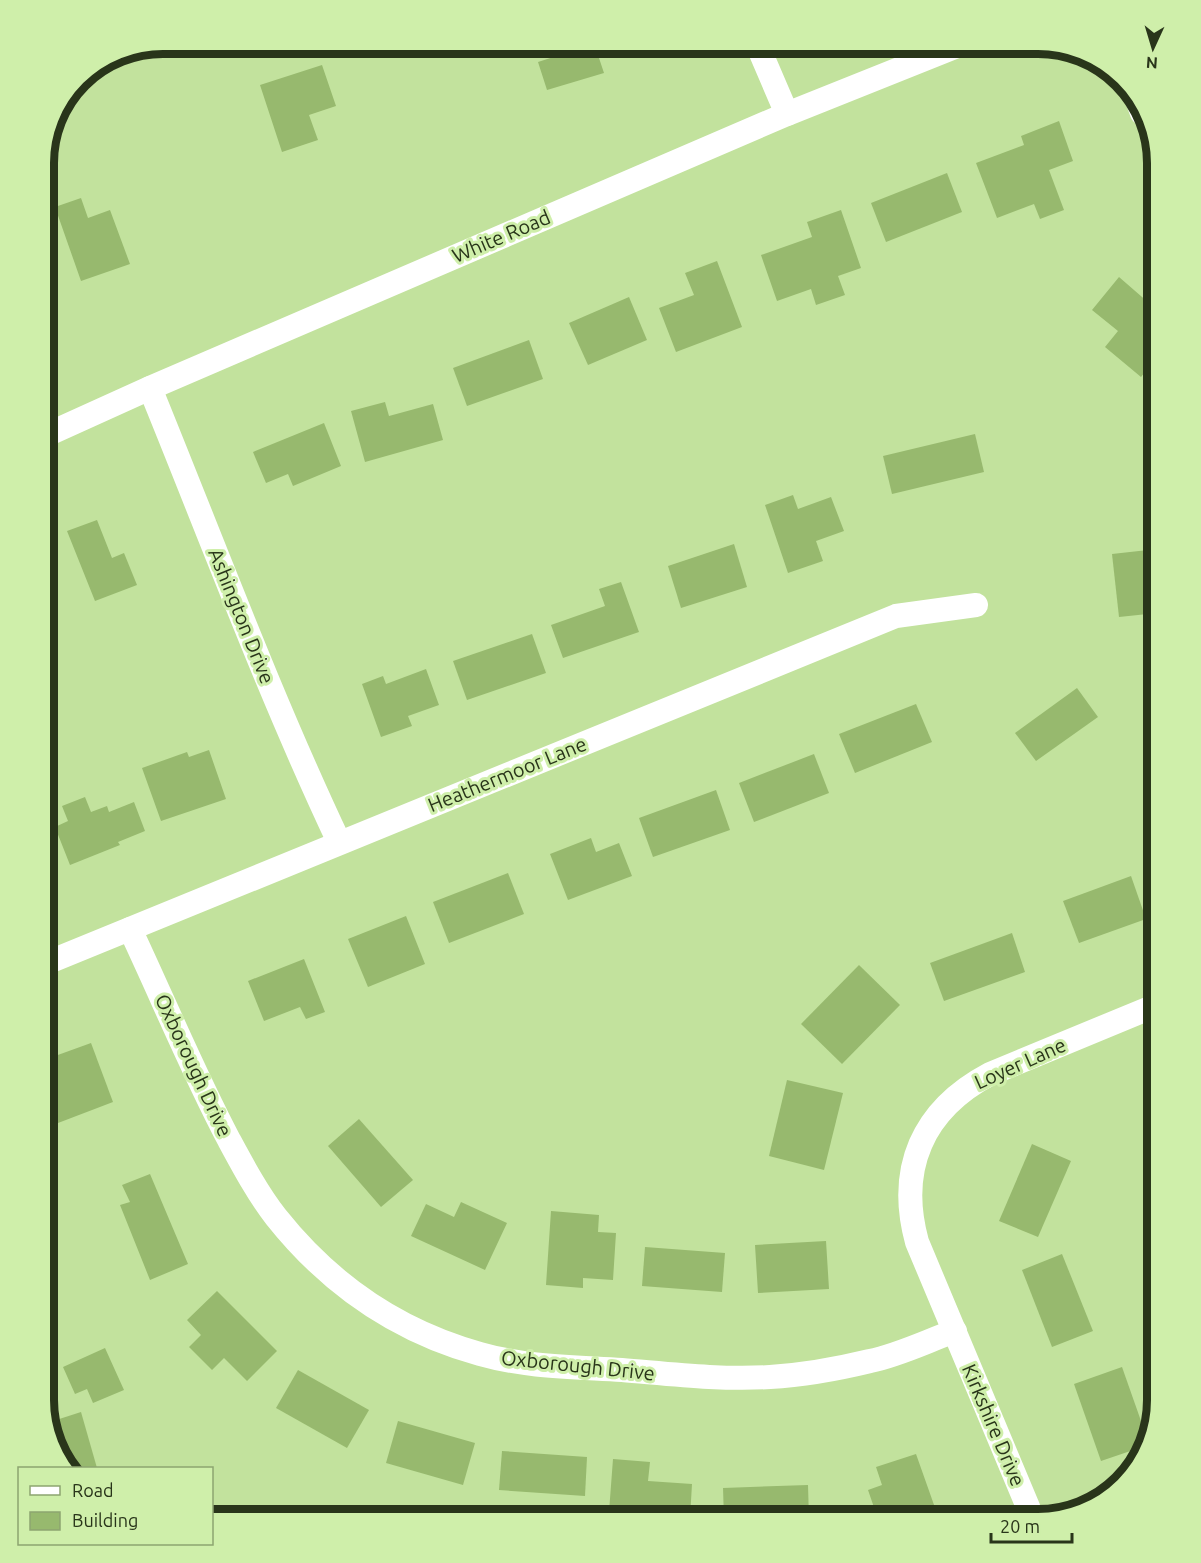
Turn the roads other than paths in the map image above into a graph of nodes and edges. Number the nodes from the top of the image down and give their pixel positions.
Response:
1 (761, 54) edge
2 (937, 54) edge
3 (787, 114) junction
4 (150, 388) junction
5 (54, 431) edge
6 (976, 605) dead end
7 (339, 842) junction
8 (130, 928) junction
9 (54, 960) edge
10 (1147, 1010) edge
11 (955, 1331) junction
12 (1028, 1509) edge

1 - 3 street
2 - 3 street, White Road
3 - 4 street, White Road
4 - 5 street, White Road
4 - 7 street, Ashington Drive
6 - 7 street, Heathermoor Lane
7 - 8 street, Heathermoor Lane
8 - 9 street, Heathermoor Lane
8 - 11 street, Oxborough Drive
10 - 11 street, Loyer Lane
11 - 12 street, Kirkshire Drive

